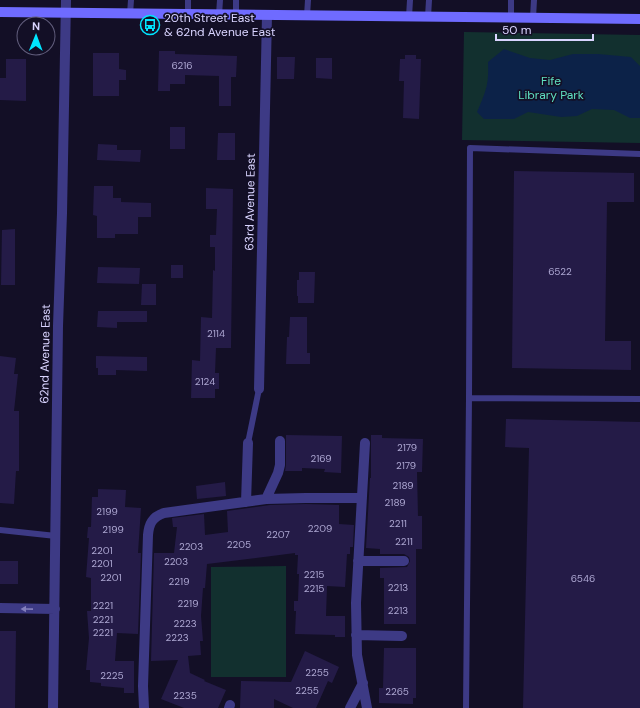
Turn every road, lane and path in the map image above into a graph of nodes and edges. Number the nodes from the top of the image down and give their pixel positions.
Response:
1 (66, 0) edge
2 (131, 0) edge
3 (188, 0) edge
4 (220, 0) edge
5 (236, 0) edge
6 (308, 0) edge
7 (410, 0) edge
8 (429, 0) edge
9 (511, 0) edge
10 (534, 0) edge
11 (0, 12) edge
12 (65, 13) junction
13 (130, 14) junction
14 (188, 15) junction
15 (219, 15) junction
16 (236, 15) junction
17 (267, 15) junction
18 (307, 16) junction
19 (409, 17) junction
20 (428, 17) junction
21 (512, 18) junction
22 (533, 18) junction
23 (640, 19) edge
24 (640, 154) edge
25 (258, 389) joint
26 (469, 398) junction
27 (640, 399) edge
28 (280, 441) dead end
29 (248, 443) joint
30 (365, 443) dead end
31 (362, 498) junction
32 (266, 499) junction
33 (246, 502) junction
34 (0, 530) edge
35 (56, 536) junction
36 (358, 561) junction
37 (404, 561) dead end
38 (0, 608) edge
39 (55, 610) junction
40 (356, 635) junction
41 (402, 636) dead end
42 (363, 683) junction
43 (53, 708) edge
44 (144, 708) edge
45 (350, 708) edge
46 (367, 708) edge
47 (466, 708) edge

1 - 12 street, 62nd Avenue East
2 - 13 lane
3 - 14 lane
4 - 15 lane
5 - 16 lane
6 - 18 lane
7 - 19 lane
8 - 20 lane
9 - 21 lane
10 - 22 lane
11 - 12 main road
12 - 13 main road
12 - 35 street, 62nd Avenue East
13 - 14 main road
14 - 15 main road
15 - 16 main road
16 - 17 main road
17 - 18 main road
17 - 25 street, 63rd Avenue East
18 - 19 main road
19 - 20 main road
20 - 21 main road
21 - 22 main road
22 - 23 main road
24 - 26 lane
25 - 29 lane
26 - 27 lane
26 - 47 lane
28 - 32 street
29 - 33 street
30 - 31 street
31 - 32 street
31 - 36 street
32 - 33 street
33 - 44 street
34 - 35 lane
35 - 39 street, 62nd Avenue East
36 - 37 street
36 - 40 street
39 -> 38 street
39 - 43 street, 62nd Avenue East
40 - 41 street
40 - 42 street
42 - 45 street
42 - 46 street

